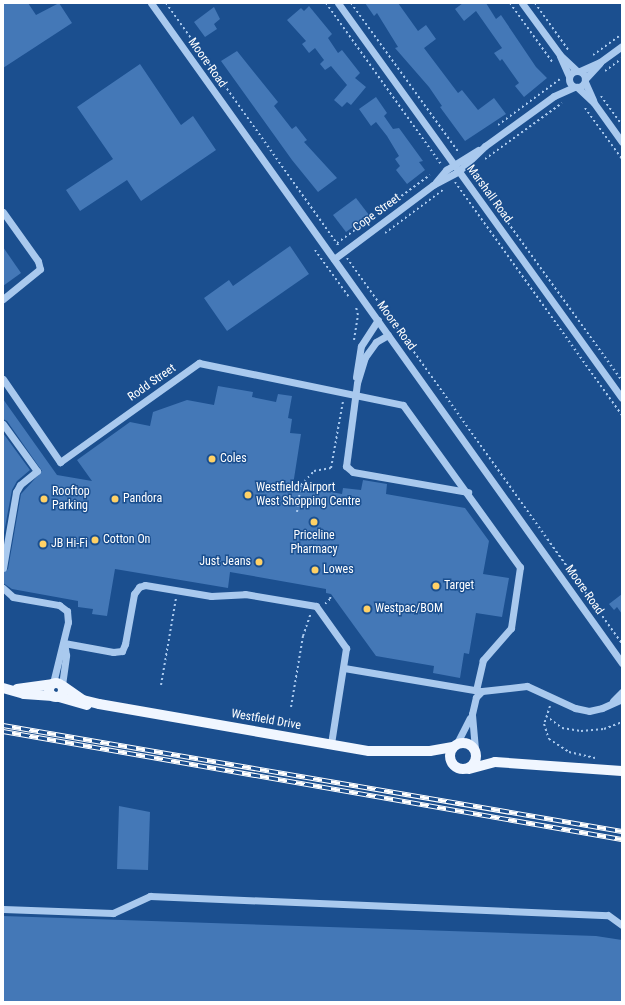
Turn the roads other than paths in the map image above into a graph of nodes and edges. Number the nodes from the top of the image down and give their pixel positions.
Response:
1 (150, 3) edge
2 (338, 3) edge
3 (522, 3) edge
4 (622, 46) edge
5 (560, 56) junction
6 (600, 62) junction
7 (578, 71) junction
8 (569, 78) junction
9 (585, 81) junction
10 (575, 87) junction
11 (554, 96) junction
12 (594, 102) junction
13 (622, 142) edge
14 (456, 168) junction
15 (3, 212) edge
16 (334, 258) junction
17 (3, 299) edge
18 (378, 320) junction
19 (388, 335) junction
20 (3, 378) edge
21 (357, 383) junction
22 (355, 395) junction
23 (622, 398) edge
24 (3, 424) edge
25 (468, 492) junction
26 (3, 568) edge
27 (3, 588) edge
28 (64, 643) junction
29 (622, 663) edge
30 (344, 668) junction
31 (58, 684) junction
32 (7, 688) edge
33 (479, 691) junction
34 (622, 692) edge
35 (56, 696) junction
36 (622, 699) edge
37 (99, 704) junction
38 (610, 704) junction
39 (472, 714) junction
40 (331, 744) junction
41 (455, 746) junction
42 (475, 750) junction
43 (430, 751) junction
44 (495, 762) junction
45 (455, 767) junction
46 (468, 769) junction
47 (622, 771) edge
48 (3, 909) edge
49 (622, 925) edge

1 - 16 street, Moore Road
2 - 14 street, Marshall Road
3 - 5 street
4 - 6 street
5 - 7 street
5 - 8 street
6 - 7 street
6 - 9 street
7 - 8 street, Cope Street
7 - 9 street
8 - 10 street
8 - 11 street, Cope Street
9 - 10 street, Cope Street
9 - 12 street
10 - 11 street, Cope Street
10 - 12 street
11 - 14 street, Cope Street
12 - 13 street
14 - 16 street, Cope Street
14 - 23 street, Marshall Road
15 - 17 street
16 - 18 street, Moore Road
18 - 19 street, Moore Road
18 - 21 street
19 - 21 street
19 - 29 street, Moore Road
20 - 22 street, Rodd Street
21 - 22 street
22 - 25 street, Rodd Street
22 - 25 street
24 - 26 street
25 - 33 street, Rodd Street
27 - 28 street
28 - 30 street
28 - 31 street
30 - 33 street
30 - 40 street
31 - 32 main road, Westfield Drive
31 - 35 main road
31 - 37 main road, Westfield Drive
32 - 35 main road, Westfield Drive
33 - 38 street
33 - 39 street, Rodd Street
34 - 38 street
35 - 37 main road, Westfield Drive
36 - 38 street
37 - 40 main road, Westfield Drive
39 - 41 street
39 - 42 street
40 - 43 main road, Westfield Drive
41 - 42 main road
41 - 43 main road, Westfield Drive
41 - 45 main road
42 - 44 main road
42 - 46 main road
43 - 45 main road
44 - 46 main road
44 - 47 main road
45 - 46 main road
48 - 49 street

